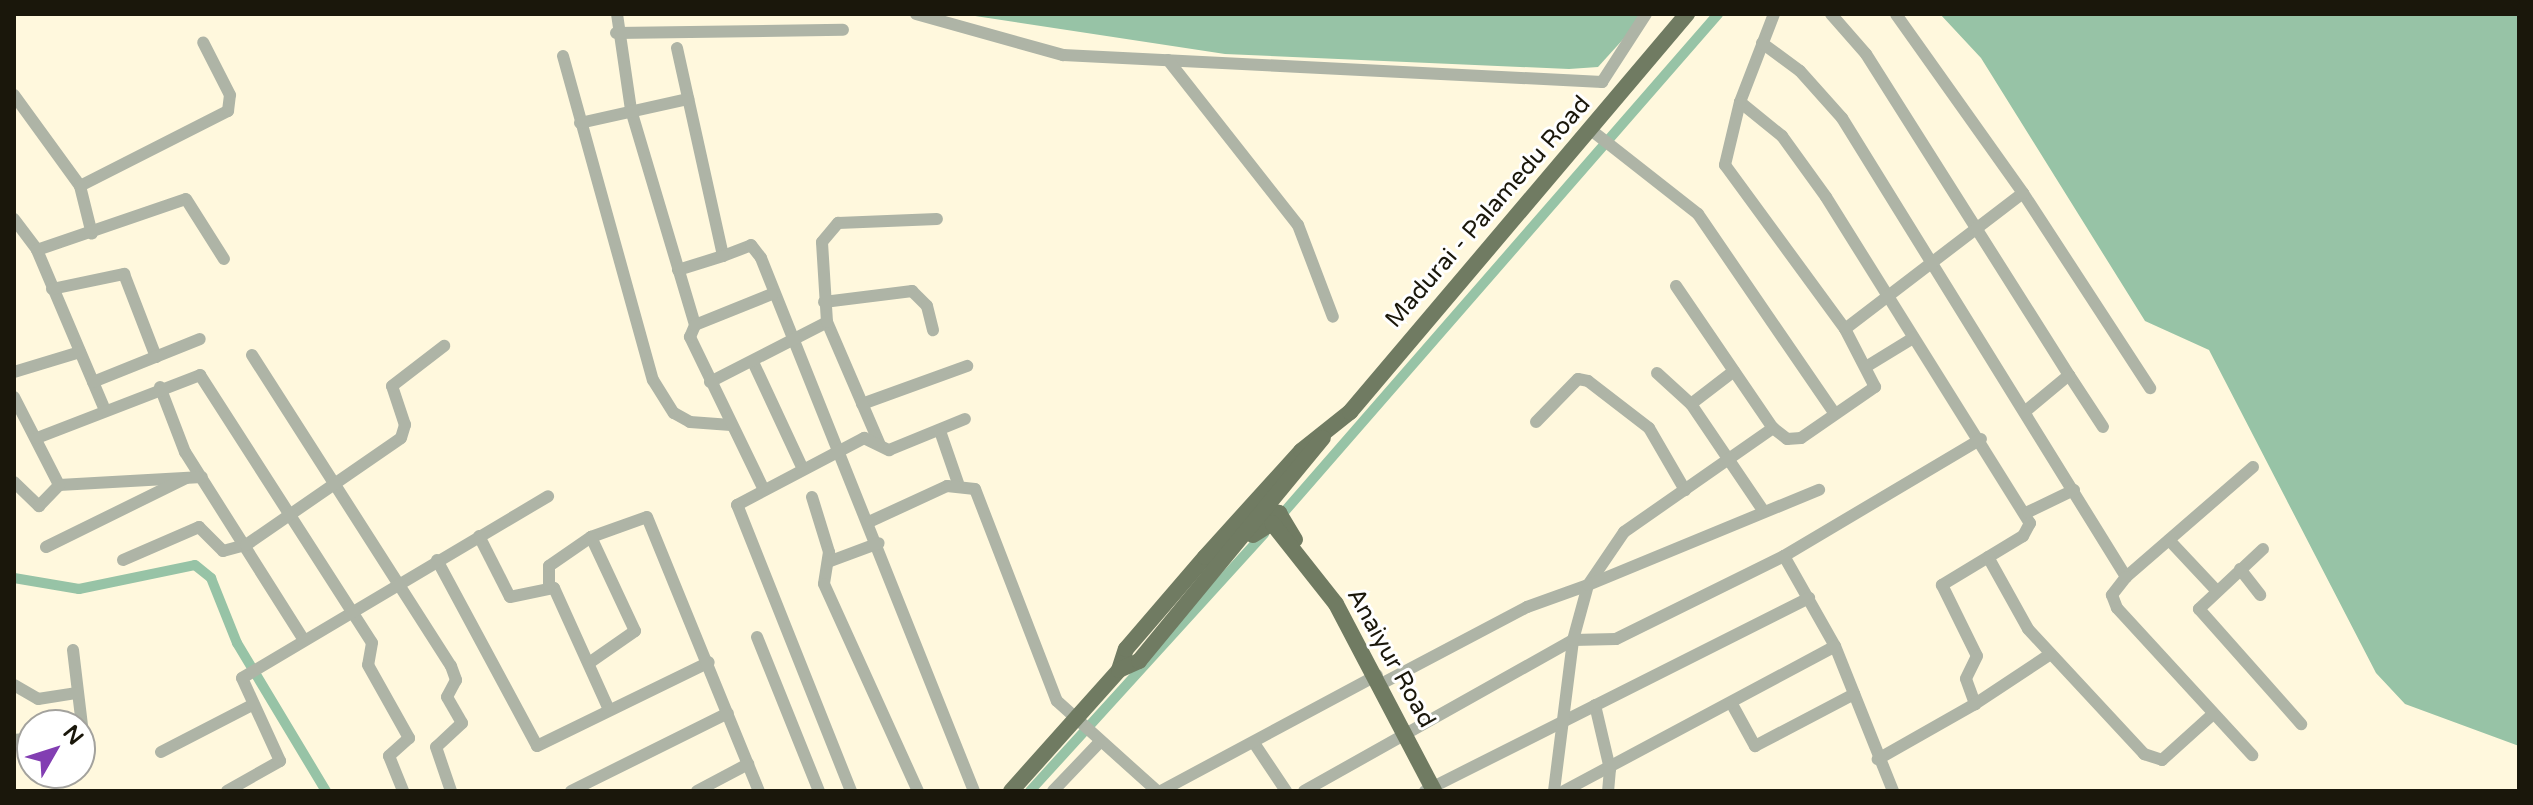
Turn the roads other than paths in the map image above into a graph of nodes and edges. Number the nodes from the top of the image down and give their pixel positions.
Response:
1 (617, 14) edge
2 (916, 14) edge
3 (1646, 14) edge
4 (1687, 14) edge
5 (1774, 14) edge
6 (1831, 14) edge
7 (1896, 14) edge
8 (843, 30) dead end
9 (616, 33) junction
10 (203, 42) dead end
11 (1762, 43) junction
12 (677, 48) dead end
13 (563, 56) dead end
14 (1168, 60) junction
15 (14, 95) edge
16 (688, 99) junction
17 (1740, 102) junction
18 (631, 110) junction
19 (580, 123) junction
20 (1591, 130) junction
21 (80, 186) junction
22 (2023, 193) junction
23 (14, 219) edge
24 (937, 219) dead end
25 (92, 234) junction
26 (1976, 234) junction
27 (37, 250) junction
28 (723, 256) junction
29 (224, 259) dead end
30 (1930, 269) junction
31 (678, 270) junction
32 (1676, 286) dead end
33 (52, 289) junction
34 (772, 294) junction
35 (1887, 298) junction
36 (824, 302) junction
37 (1333, 317) dead end
38 (827, 322) junction
39 (695, 325) junction
40 (1845, 329) junction
41 (933, 330) dead end
42 (1913, 338) junction
43 (200, 339) dead end
44 (792, 343) junction
45 (444, 346) dead end
46 (80, 352) junction
47 (252, 355) dead end
48 (156, 357) junction
49 (753, 362) junction
50 (1869, 365) junction
51 (967, 366) dead end
52 (1734, 371) junction
53 (14, 372) edge
54 (1657, 373) dead end
55 (2069, 375) junction
56 (93, 382) junction
57 (710, 382) junction
58 (160, 387) junction
59 (2150, 388) dead end
60 (862, 404) junction
61 (1691, 404) junction
62 (16, 405) edge
63 (2028, 409) junction
64 (105, 410) junction
65 (1835, 414) junction
66 (965, 419) dead end
67 (1536, 422) dead end
68 (731, 425) junction
69 (2103, 427) dead end
70 (1773, 428) junction
71 (940, 431) junction
72 (37, 438) junction
73 (1323, 438) junction
74 (1981, 439) junction
75 (881, 447) junction
76 (839, 452) junction
77 (1729, 459) junction
78 (2253, 467) dead end
79 (803, 469) junction
80 (187, 477) junction
81 (202, 477) junction
82 (14, 482) edge
83 (958, 483) junction
84 (59, 485) junction
85 (335, 485) junction
86 (763, 488) junction
87 (1685, 490) junction
88 (1819, 490) dead end
89 (2074, 490) junction
90 (1262, 491) junction
91 (548, 496) dead end
92 (812, 497) dead end
93 (1249, 507) junction
94 (1764, 512) junction
95 (2028, 512) junction
96 (289, 515) junction
97 (1275, 518) junction
98 (871, 521) junction
99 (479, 536) junction
100 (591, 537) junction
101 (2169, 540) junction
102 (879, 543) junction
103 (246, 545) junction
104 (46, 547) dead end
105 (2263, 549) dead end
106 (1784, 556) junction
107 (1988, 557) junction
108 (123, 560) dead end
109 (437, 560) junction
110 (828, 562) junction
111 (2240, 569) junction
112 (1199, 576) junction
113 (2126, 577) junction
114 (398, 584) junction
115 (549, 585) junction
116 (1588, 585) junction
117 (2215, 589) junction
118 (2260, 595) dead end
119 (1809, 598) junction
120 (352, 611) junction
121 (757, 637) dead end
122 (304, 640) junction
123 (1573, 640) junction
124 (1835, 646) junction
125 (73, 650) dead end
126 (2049, 655) junction
127 (709, 662) junction
128 (589, 663) junction
129 (1379, 680) junction
130 (14, 685) edge
131 (76, 693) junction
132 (1854, 694) junction
133 (1975, 704) junction
134 (252, 705) junction
135 (1595, 705) junction
136 (1733, 706) junction
137 (78, 709) edge
138 (609, 710) junction
139 (728, 713) junction
140 (2213, 714) junction
141 (1561, 719) junction
142 (2301, 724) dead end
143 (1077, 725) junction
144 (1406, 732) junction
145 (1094, 742) junction
146 (1256, 746) junction
147 (161, 752) dead end
148 (2252, 755) dead end
149 (1878, 759) junction
150 (748, 764) junction
151 (1610, 769) junction
152 (1430, 790) edge
153 (227, 791) edge
154 (403, 791) edge
155 (451, 791) edge
156 (571, 791) edge
157 (697, 791) edge
158 (759, 791) edge
159 (819, 791) edge
160 (851, 791) edge
161 (918, 791) edge
162 (974, 791) edge
163 (1011, 791) edge
164 (1055, 791) edge
165 (1159, 791) edge
166 (1286, 791) edge
167 (1304, 791) edge
168 (1554, 791) edge
169 (1564, 791) edge
170 (1608, 791) edge
171 (1893, 791) edge

1 - 9 street
2 - 14 street
3 - 14 street
4 - 20 main road, Madurai - Palamedu Road
5 - 11 street
6 - 26 street
7 - 22 street
8 - 9 street
9 - 18 street
10 - 21 street
11 - 17 street
11 - 30 street
12 - 16 street
13 - 19 street
14 - 37 street
15 - 21 street
16 - 18 street
16 - 28 street
17 - 35 street
17 - 40 street
18 - 19 street
18 - 31 street
19 - 68 street
20 - 65 street
20 - 73 main road, Madurai - Palamedu Road
21 - 25 street
22 - 26 street
22 - 59 street
23 - 27 street
24 - 36 street
25 - 27 street
25 - 29 street
26 - 30 street
26 - 55 street
27 - 33 street
28 - 31 street
28 - 34 street
30 - 35 street
30 - 63 street
31 - 39 street
32 - 52 street
33 - 46 street
33 - 48 street
34 - 39 street
34 - 44 street
35 - 40 street
35 - 42 street
36 - 38 street
36 - 41 street
38 - 44 street
38 - 60 street
39 - 57 street
40 - 50 street
42 - 50 street
42 - 74 street
43 - 48 street
44 - 49 street
44 - 76 street
45 - 85 street
46 - 53 street
46 - 56 street
47 - 85 street
48 - 56 street
49 - 57 street
49 - 79 street
50 - 65 street
51 - 60 street
52 - 61 street
52 - 70 street
54 - 61 street
55 - 63 street
55 - 69 street
56 - 64 street
57 - 68 street
58 - 64 street
58 - 81 street
58 - 96 street
60 - 75 street
61 - 77 street
62 - 72 street
63 - 89 street
64 - 72 street
65 - 70 street
66 - 71 street
67 - 87 street
68 - 86 street
70 - 77 street
71 - 75 street
71 - 83 street
72 - 84 street
73 - 90 main road, Madurai - Palamedu Road
73 - 97 main road, Madurai - Palamedu Road
74 - 95 street
74 - 106 street
75 - 76 street
76 - 79 street
76 - 98 street
77 - 87 street
77 - 94 street
78 - 101 street
79 - 86 street
80 - 81 street
80 - 84 street
80 - 104 street
81 - 103 street
82 - 84 street
83 - 98 street
83 - 143 street
85 - 96 street
85 - 114 street
86 - 160 street
87 - 116 street
88 - 94 street
89 - 95 street
89 - 113 street
90 - 93 main road, Madurai - Palamedu Road
90 - 97 main road, Anaiyur Road
91 - 99 street
92 - 110 street
93 - 97 main road
93 - 112 main road, Madurai - Palamedu Road
94 - 116 street
95 - 107 street
96 - 103 street
96 - 120 street
97 - 112 main road, Madurai - Palamedu Road
97 - 129 main road, Anaiyur Road
98 - 102 street
99 - 109 street
99 - 115 street
100 - 115 street
100 - 127 street
100 - 128 street
101 - 113 street
101 - 117 street
102 - 110 street
102 - 162 street
103 - 108 street
103 - 122 street
105 - 111 street
106 - 119 street
106 - 123 street
107 - 126 street
107 - 133 street
109 - 114 street
109 - 138 street
110 - 161 street
111 - 117 street
111 - 118 street
112 - 143 main road, Madurai - Palamedu Road
113 - 140 street
114 - 120 street
114 - 155 street
115 - 128 street
116 - 123 street
116 - 129 street
117 - 142 street
119 - 124 street
119 - 135 street
120 - 122 street
120 - 154 street
121 - 159 street
122 - 134 street
123 - 141 street
123 - 144 street
124 - 132 street
124 - 136 street
125 - 131 street
126 - 133 street
126 - 140 street
127 - 138 street
127 - 139 street
128 - 138 street
129 - 144 main road, Anaiyur Road
129 - 146 street
130 - 131 street
131 - 137 street
132 - 136 street
132 - 149 street
133 - 149 street
134 - 147 street
134 - 153 street
135 - 141 street
135 - 151 street
136 - 151 street
139 - 150 street
139 - 156 street
140 - 148 street
141 - 152 street
141 - 168 street
143 - 145 street
143 - 163 main road, Madurai - Palamedu Road
144 - 152 main road, Anaiyur Road
144 - 167 street
145 - 164 street
145 - 165 street
146 - 165 street
146 - 166 street
149 - 171 street
150 - 157 street
150 - 158 street
151 - 169 street
151 - 170 street

